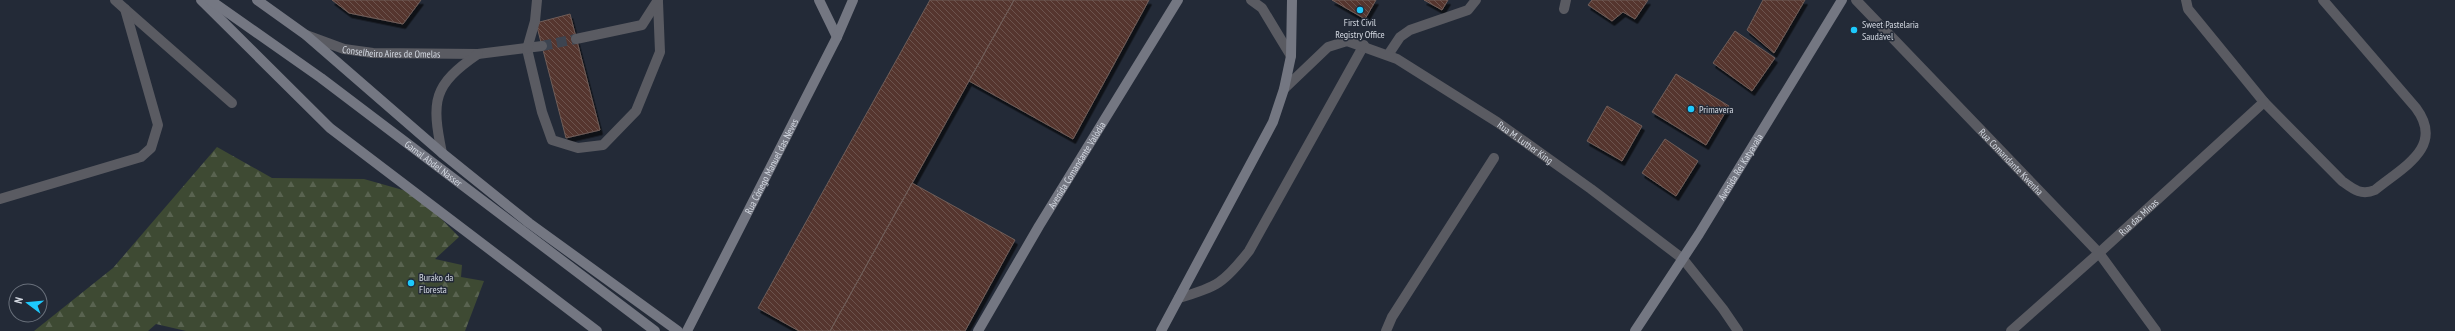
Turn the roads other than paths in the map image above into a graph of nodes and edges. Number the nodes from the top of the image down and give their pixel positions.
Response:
1 (115, 0) edge
2 (201, 0) edge
3 (210, 0) edge
4 (257, 0) edge
5 (537, 0) edge
6 (819, 0) edge
7 (853, 0) edge
8 (1178, 0) edge
9 (1251, 0) edge
10 (1292, 0) edge
11 (1476, 0) edge
12 (1842, 0) edge
13 (1856, 0) edge
14 (2186, 0) edge
15 (2323, 0) edge
16 (658, 1) edge
17 (125, 9) junction
18 (306, 35) junction
19 (837, 37) junction
20 (576, 39) tunnel mouth
21 (1364, 45) junction
22 (542, 46) tunnel mouth
23 (527, 49) junction
24 (478, 54) junction
25 (1388, 55) junction
26 (1290, 56) junction
27 (1284, 89) junction
28 (2264, 102) junction
29 (232, 103) dead end
30 (442, 153) junction
31 (1494, 158) dead end
32 (0, 199) edge
33 (2099, 253) junction
34 (1683, 258) junction
35 (1179, 298) junction
36 (1163, 329) edge
37 (597, 331) edge
38 (655, 331) edge
39 (678, 331) edge
40 (686, 331) edge
41 (978, 331) edge
42 (1386, 331) edge
43 (1635, 331) edge
44 (1738, 331) edge
45 (2011, 331) edge
46 (2156, 331) edge

1 - 17 street
2 - 37 main road
3 - 38 main road, Gamal Abdel Nasser
4 - 18 main road, Gamal Abdel Nasser
5 - 23 street
6 - 19 main road
7 - 19 main road, Rua Cónego Manuel das Neves
8 - 41 main road, Avenida Comandante Valódia
9 - 26 street
10 - 26 main road
11 - 25 street
12 - 34 main road, Avenida Rei Katyavala
13 - 33 street, Rua Comandante Kwenha
14 - 28 street
15 - 28 street
16 - 20 street
16 - 23 street
17 - 29 street
17 - 32 street
18 - 24 street, Conselheiro Aires de Omelas
18 - 30 main road, Gamal Abdel Nasser
19 - 40 main road, Rua Cónego Manuel das Neves
21 - 25 street, Rua M. Luther King
21 - 27 street, Rua M. Luther King
21 - 35 street
22 - 23 street, Conselheiro Aires de Omelas
23 - 24 street, Conselheiro Aires de Omelas
24 - 30 street, Conselheiro Aires de Omelas
25 - 34 street, Rua M. Luther King
26 - 27 main road
27 - 35 main road
28 - 33 street, Rua das Minas
30 - 39 main road, Gamal Abdel Nasser
31 - 42 street
33 - 45 street, Rua das Minas
33 - 46 street, Rua Comandante Kwenha
34 - 43 main road, Avenida Rei Katyavala
34 - 44 street, Rua M. Luther King
35 - 36 main road

